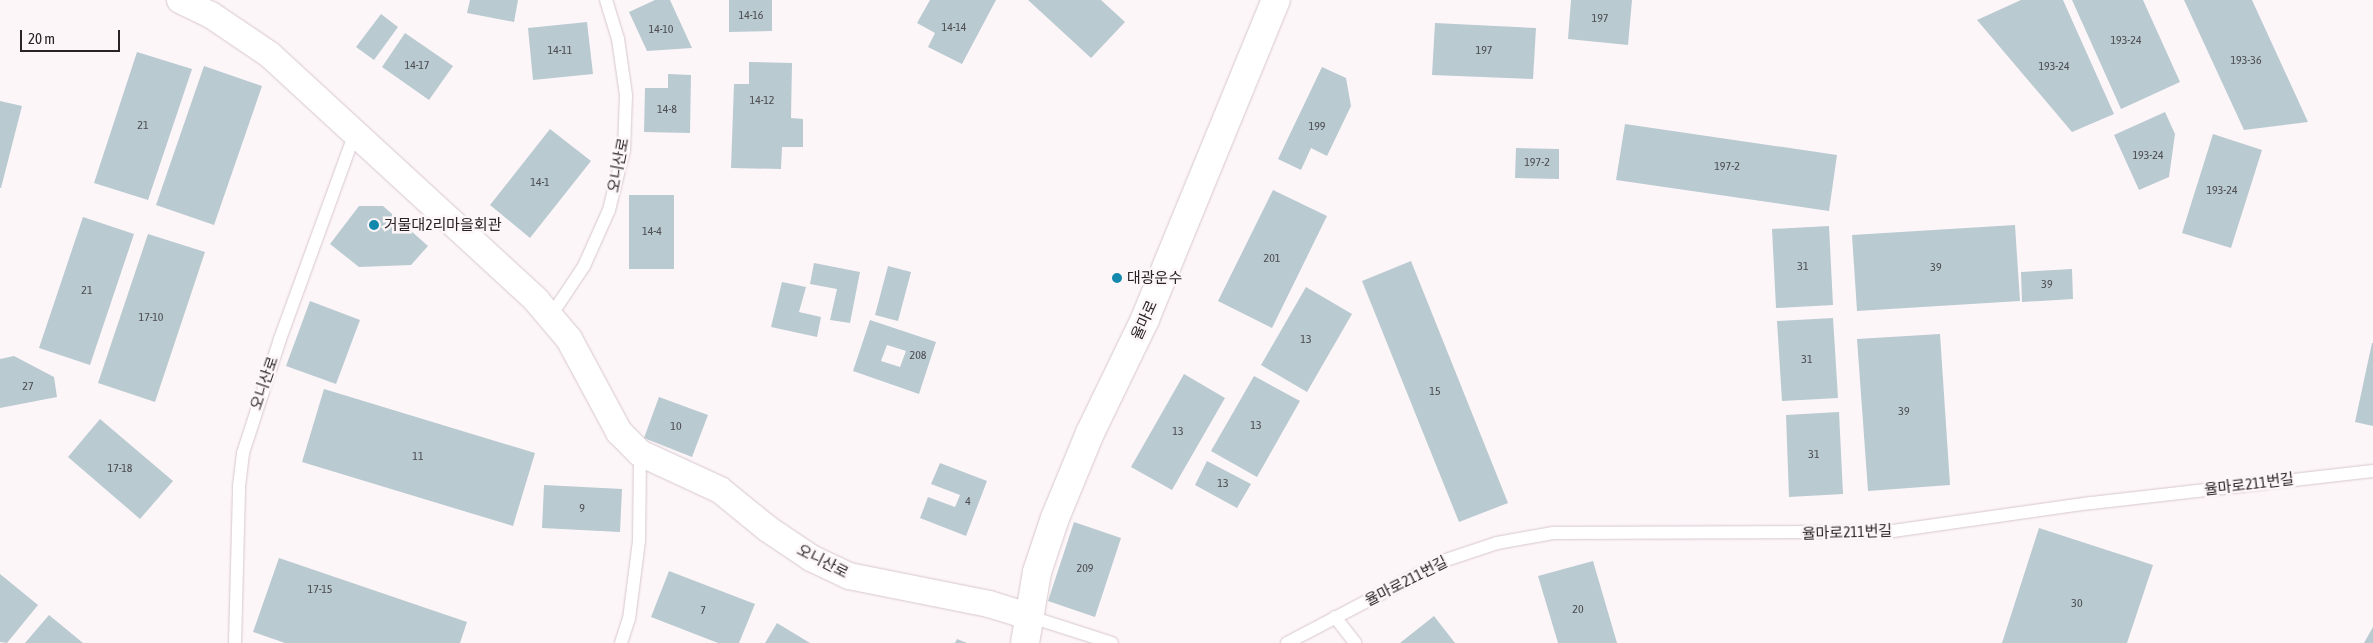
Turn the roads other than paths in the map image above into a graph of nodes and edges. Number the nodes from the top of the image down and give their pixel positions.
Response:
1 (180, 0) edge
2 (606, 0) edge
3 (1276, 0) edge
4 (354, 136) junction
5 (550, 317) junction
6 (640, 453) junction
7 (2373, 470) edge
8 (1028, 616) junction
9 (1335, 617) junction
10 (235, 643) edge
11 (621, 643) edge
12 (1024, 643) edge
13 (1112, 643) edge
14 (1287, 643) edge
15 (1354, 643) edge

1 - 4 street, 오니산로
2 - 5 lane, 오니산로
3 - 8 street, 율마로
4 - 5 street, 오니산로
4 - 10 lane, 오니산로
5 - 6 street, 오니산로
6 - 8 street, 오니산로
6 - 11 lane
7 - 9 lane, 율마로211번길
8 - 12 street, 율마로
8 - 13 lane
9 - 14 lane, 율마로211번길
9 - 15 lane

